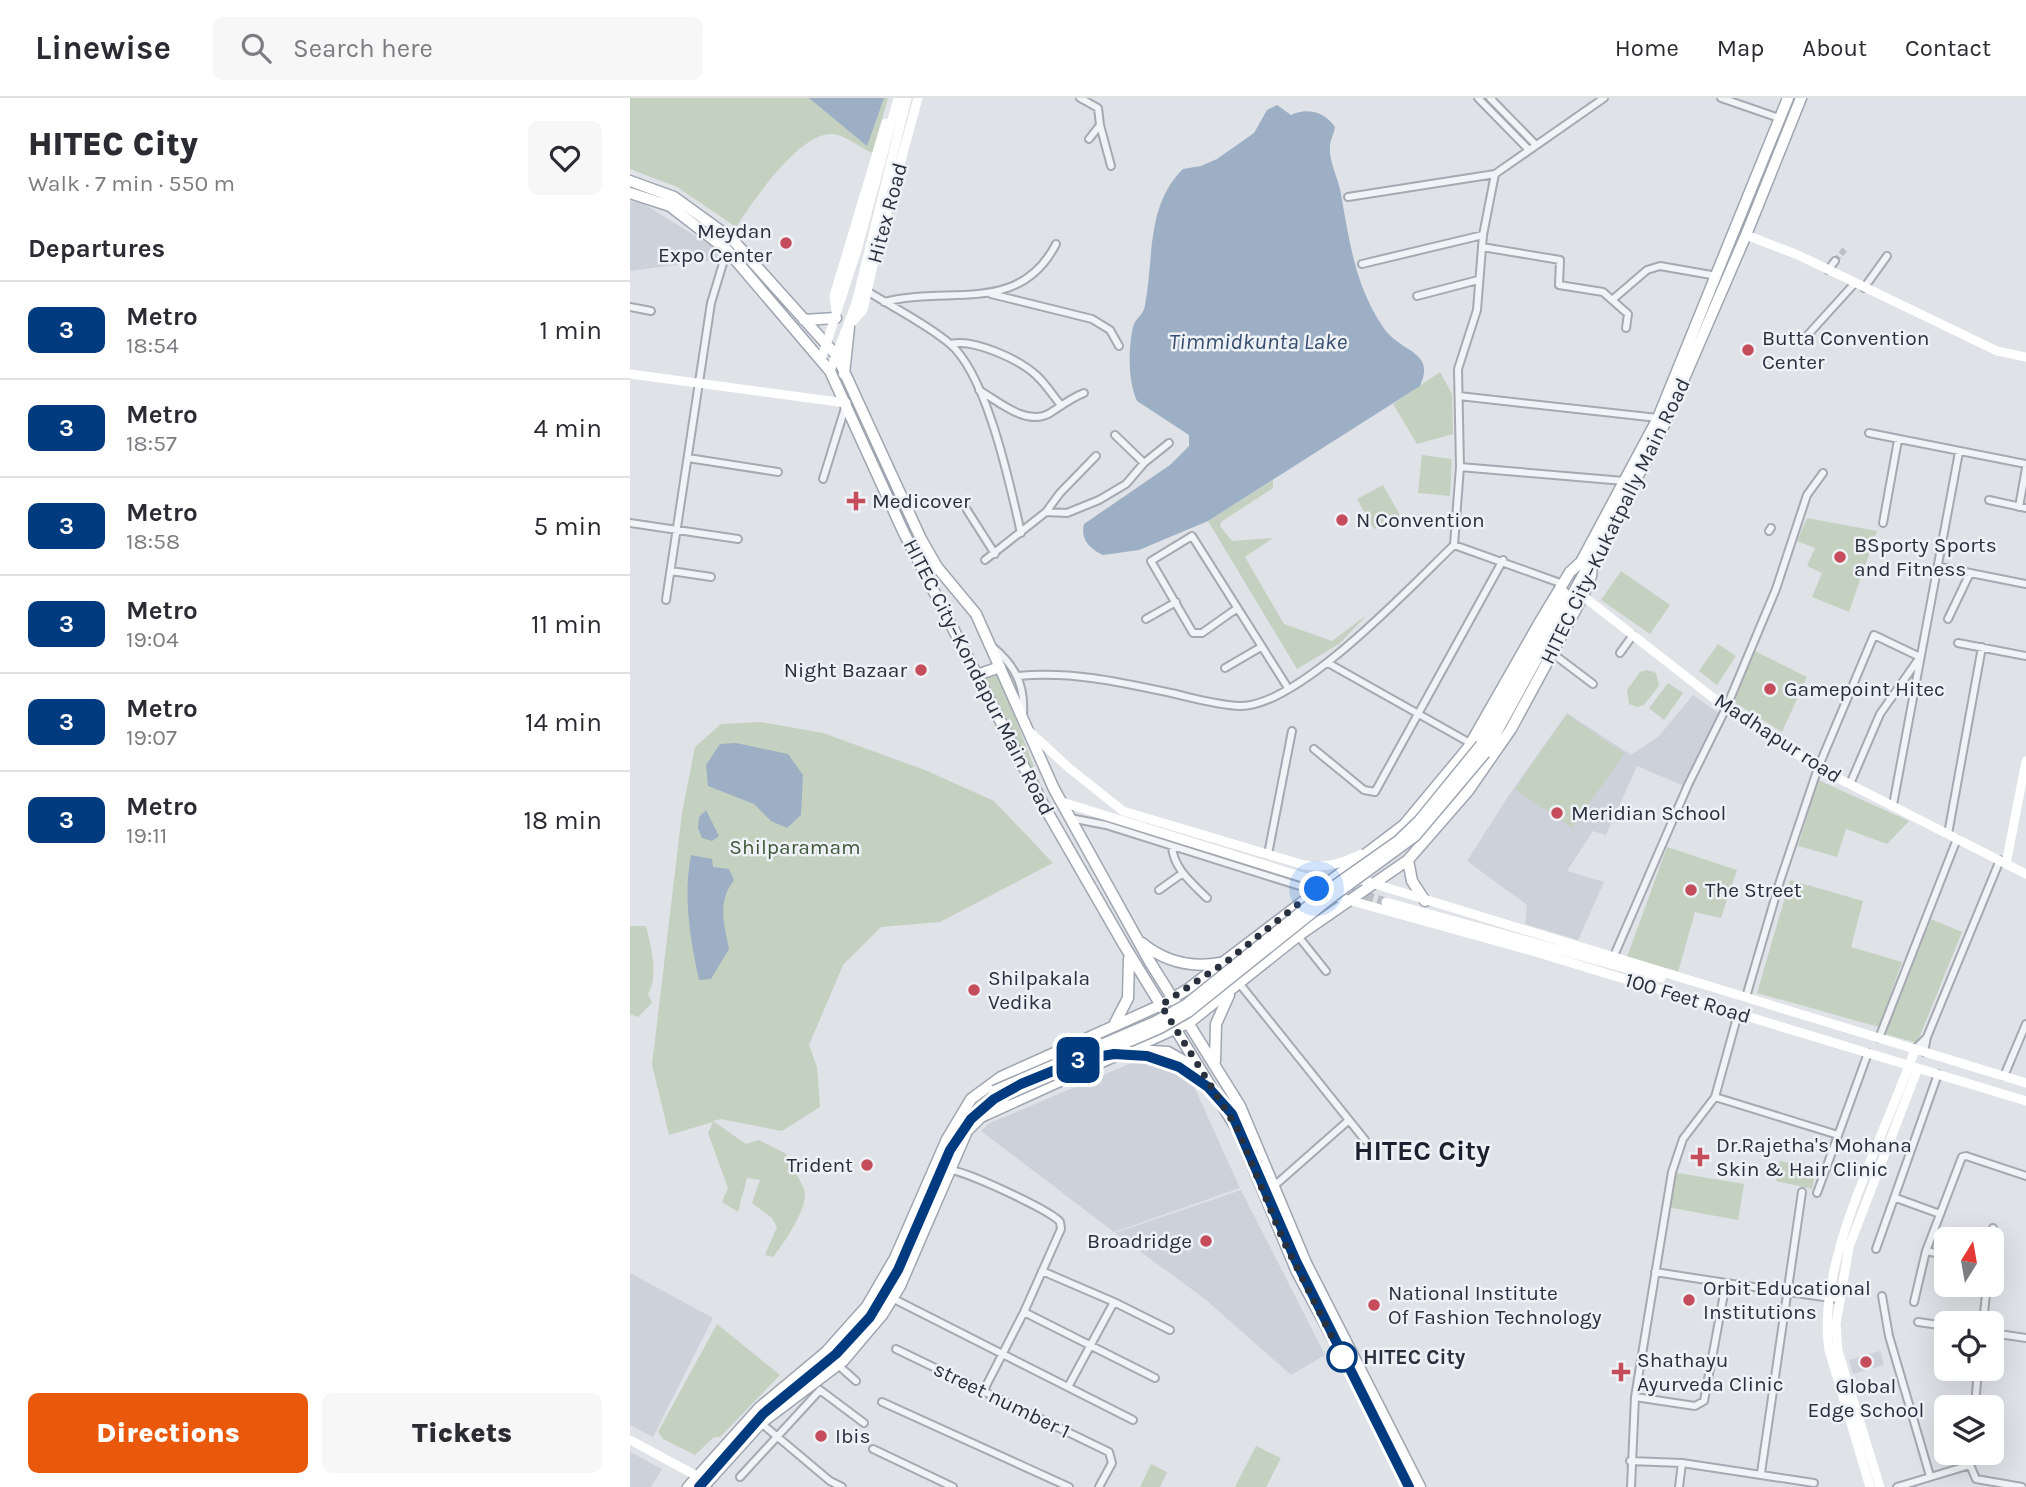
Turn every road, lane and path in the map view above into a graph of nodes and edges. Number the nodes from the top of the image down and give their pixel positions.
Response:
1 (896, 98) edge
2 (907, 98) edge
3 (918, 98) edge
4 (1082, 98) edge
5 (1478, 98) edge
6 (1490, 98) edge
7 (1604, 98) edge
8 (1721, 98) edge
9 (1788, 98) edge
10 (1801, 98) edge
11 (1779, 118) junction
12 (1100, 125) junction
13 (1089, 139) dead end
14 (1536, 145) junction
15 (1529, 150) junction
16 (1111, 166) dead end
17 (1496, 173) junction
18 (630, 181) edge
19 (630, 193) edge
20 (1348, 198) dead end
21 (1483, 235) junction
22 (1746, 235) junction
23 (1056, 244) dead end
24 (1482, 247) junction
25 (727, 250) junction
26 (1887, 256) dead end
27 (1835, 261) tunnel mouth
28 (1362, 264) dead end
29 (1828, 270) junction
30 (763, 274) junction
31 (1717, 276) junction
32 (1478, 280) junction
33 (754, 282) junction
34 (1854, 284) junction
35 (1864, 288) junction
36 (867, 291) junction
37 (986, 293) junction
38 (1417, 296) dead end
39 (1612, 300) junction
40 (884, 302) junction
41 (630, 307) edge
42 (651, 312) dead end
43 (836, 317) junction
44 (804, 320) junction
45 (850, 325) junction
46 (1626, 328) dead end
47 (1805, 338) dead end
48 (951, 344) junction
49 (827, 346) junction
50 (1119, 346) dead end
51 (837, 356) junction
52 (2026, 357) edge
53 (821, 360) junction
54 (830, 371) junction
55 (630, 374) edge
56 (844, 374) junction
57 (699, 383) junction
58 (977, 388) junction
59 (1084, 393) dead end
60 (1459, 396) junction
61 (846, 403) junction
62 (1061, 405) junction
63 (1658, 418) junction
64 (1870, 433) dead end
65 (1115, 435) dead end
66 (1898, 440) junction
67 (1169, 443) dead end
68 (1959, 452) junction
69 (1096, 456) dead end
70 (688, 458) junction
71 (1144, 463) junction
72 (2026, 466) edge
73 (1460, 467) junction
74 (778, 472) dead end
75 (1824, 473) dead end
76 (823, 479) dead end
77 (1625, 481) junction
78 (1989, 500) dead end
79 (2023, 508) edge
80 (967, 510) dead end
81 (1046, 512) junction
82 (630, 523) edge
83 (1883, 523) dead end
84 (678, 531) junction
85 (1021, 533) junction
86 (738, 539) dead end
87 (1454, 545) junction
88 (995, 554) junction
89 (1503, 560) junction
90 (985, 561) dead end
91 (1586, 563) junction
92 (1940, 567) junction
93 (671, 571) junction
94 (1970, 573) junction
95 (711, 577) dead end
96 (2026, 583) edge
97 (1563, 584) junction
98 (1583, 596) junction
99 (666, 600) dead end
100 (1176, 602) junction
101 (1236, 609) junction
102 (1146, 619) dead end
103 (1948, 619) dead end
104 (1633, 635) junction
105 (1958, 643) dead end
106 (990, 644) junction
107 (1261, 647) junction
108 (1982, 647) junction
109 (1552, 653) junction
110 (1620, 653) dead end
111 (2026, 656) edge
112 (1920, 657) junction
113 (1328, 663) junction
114 (1000, 667) junction
115 (1225, 668) dead end
116 (1526, 673) junction
117 (976, 675) junction
118 (1018, 676) junction
119 (1593, 684) dead end
120 (1288, 688) junction
121 (1727, 706) junction
122 (1416, 715) junction
123 (1025, 723) junction
124 (1292, 731) dead end
125 (1470, 743) junction
126 (1314, 749) dead end
127 (2026, 761) edge
128 (1818, 768) junction
129 (1850, 784) junction
130 (1062, 803) junction
131 (1892, 805) junction
132 (1070, 818) junction
133 (1952, 836) junction
134 (1381, 845) junction
135 (1172, 846) junction
136 (1268, 854) junction
137 (1408, 860) junction
138 (2003, 862) junction
139 (1183, 873) junction
140 (1340, 873) junction
141 (2026, 874) edge
142 (1373, 885) junction
143 (1312, 886) junction
144 (1159, 890) dead end
145 (1206, 898) dead end
146 (1349, 901) junction
147 (1425, 901) junction
148 (1386, 902) tunnel mouth
149 (1298, 936) junction
150 (1136, 938) junction
151 (1124, 945) junction
152 (1613, 958) junction
153 (1226, 962) junction
154 (1326, 971) dead end
155 (1238, 983) junction
156 (1700, 984) junction
157 (1746, 997) junction
158 (1174, 998) junction
159 (1161, 1005) junction
160 (1738, 1014) junction
161 (1823, 1021) junction
162 (1190, 1022) junction
163 (2026, 1024) edge
164 (1112, 1026) junction
165 (1176, 1030) junction
166 (1091, 1036) junction
167 (1817, 1038) junction
168 (1879, 1038) junction
169 (1920, 1051) junction
170 (1125, 1052) junction
171 (1868, 1053) junction
172 (1105, 1060) junction
173 (1216, 1065) junction
174 (1914, 1066) junction
175 (1938, 1074) junction
176 (1203, 1076) junction
177 (2004, 1076) junction
178 (2026, 1083) edge
179 (1715, 1097) junction
180 (2026, 1101) edge
181 (1349, 1120) junction
182 (957, 1124) junction
183 (967, 1132) junction
184 (1838, 1135) junction
185 (1365, 1140) dead end
186 (949, 1170) junction
187 (2026, 1176) edge
188 (1273, 1187) junction
189 (1802, 1192) dead end
190 (1817, 1194) dead end
191 (1896, 1198) junction
192 (1940, 1214) junction
193 (1876, 1249) dead end
194 (1926, 1251) junction
195 (1934, 1253) edge
196 (1042, 1271) junction
197 (1655, 1272) junction
198 (1726, 1283) junction
199 (1785, 1291) junction
200 (1882, 1296) dead end
201 (892, 1298) junction
202 (1834, 1298) junction
203 (1114, 1302) junction
204 (1914, 1302) dead end
205 (1024, 1312) junction
206 (1918, 1321) dead end
207 (1934, 1324) edge
208 (1170, 1330) dead end
209 (2004, 1335) edge
210 (2026, 1338) edge
211 (1090, 1345) junction
212 (896, 1349) dead end
213 (1002, 1352) junction
214 (838, 1365) junction
215 (1155, 1378) dead end
216 (856, 1381) dead end
217 (986, 1386) dead end
218 (1068, 1387) junction
219 (1635, 1397) junction
220 (882, 1402) dead end
221 (1133, 1420) dead end
222 (863, 1421) dead end
223 (761, 1423) junction
224 (778, 1436) junction
225 (630, 1440) edge
226 (873, 1450) dead end
227 (1630, 1461) junction
228 (1682, 1462) junction
229 (1969, 1465) joint
230 (1761, 1473) junction
231 (697, 1476) junction
232 (740, 1476) dead end
233 (1930, 1476) junction
234 (1814, 1483) dead end
235 (827, 1484) edge
236 (940, 1484) edge
237 (688, 1487) edge
238 (703, 1487) edge
239 (842, 1487) edge
240 (953, 1487) edge
241 (1069, 1487) edge
242 (1099, 1487) edge
243 (1409, 1487) edge
244 (1420, 1487) edge
245 (1631, 1487) edge
246 (1679, 1487) edge
247 (1870, 1487) edge
248 (1880, 1487) edge
249 (1897, 1487) edge
250 (2022, 1487) edge

1 - 43 street, Hitex Road
2 - 45 street, Hitex Road
3 - 36 street, Hitex Road
4 - 12 street
5 - 15 street
6 - 14 street
7 - 14 street
8 - 11 street
9 - 11 main road, HITEC City–Kukatpally Main Road
10 - 22 main road, HITEC City–Kukatpally Main Road
11 - 31 main road, HITEC City–Kukatpally Main Road
12 - 13 street
12 - 16 street
14 - 15 street
15 - 17 street
17 - 20 street
17 - 21 street
18 - 30 main road, HITEC City–Kondapur Main Road
19 - 25 main road, HITEC City–Kondapur Main Road
21 - 24 street
21 - 28 street
22 - 29 street
22 - 91 main road, HITEC City–Kukatpally Main Road
23 - 37 street
24 - 32 street
24 - 39 street
25 - 33 main road, HITEC City–Kondapur Main Road
25 - 57 street
26 - 35 street
27 - 29 street
29 - 34 street
30 - 33 main road
30 - 44 main road, HITEC City–Kondapur Main Road
31 - 39 street
31 - 63 main road, HITEC City–Kukatpally Main Road
32 - 38 street
32 - 60 street
33 - 53 main road, HITEC City–Kondapur Main Road
34 - 35 street
34 - 47 street
35 - 52 street
36 - 40 street
36 - 45 street, Hitex Road
37 - 40 street
37 - 50 street
39 - 46 street
40 - 48 street
41 - 42 street
43 - 44 main road
43 - 49 street, Hitex Road
44 - 49 main road, HITEC City–Kondapur Main Road
45 - 51 street, Hitex Road
45 - 56 main road
48 - 58 street
48 - 62 street
49 - 51 main road, HITEC City–Kondapur Main Road
49 - 53 street, Hitex Road
51 - 54 street, Hitex Road
51 - 56 main road, HITEC City–Kondapur Main Road
53 - 54 main road, HITEC City–Kondapur Main Road
54 - 61 main road, HITEC City–Kondapur Main Road
55 - 57 street
56 - 106 main road, HITEC City–Kondapur Main Road
57 - 61 street
57 - 70 street
58 - 62 street
58 - 85 street
59 - 62 street
60 - 63 street
60 - 73 street
61 - 76 street
61 - 117 main road, HITEC City–Kondapur Main Road
63 - 77 main road, HITEC City–Kukatpally Main Road
64 - 66 street
65 - 71 street
66 - 68 street
66 - 83 street
67 - 71 street
68 - 72 street
68 - 92 street
69 - 81 street
70 - 74 street
70 - 84 street
71 - 81 street
72 - 79 street
73 - 77 street
73 - 87 street
75 - 121 street
77 - 91 main road, HITEC City–Kukatpally Main Road
78 - 79 street
80 - 88 street
81 - 85 street
82 - 84 street
84 - 86 street
84 - 93 street
85 - 88 street
87 - 89 street
87 - 113 street
88 - 90 street
89 - 97 street
89 - 122 street
91 - 97 main road, HITEC City–Kukatpally Main Road
91 - 98 main road, HITEC City–Kukatpally Main Road
91 - 116 main road
92 - 94 street
92 - 112 street
93 - 95 street
93 - 99 street
94 - 96 street
94 - 103 street
97 - 125 main road, HITEC City–Kukatpally Main Road
98 - 104 street, Madhapur road
98 - 109 main road, HITEC City–Kukatpally Main Road
100 - 101 street
100 - 101 street
100 - 102 street
101 - 107 street
104 - 110 street
104 - 121 street, Madhapur road
105 - 108 street
106 - 114 main road, HITEC City–Kondapur Main Road
106 - 118 street
107 - 115 street
107 - 120 street
108 - 111 street
108 - 133 street
109 - 119 street
109 - 137 main road, HITEC City–Kukatpally Main Road
112 - 128 street
112 - 129 street
112 - 131 street
113 - 120 street
113 - 122 street
114 - 117 main road
114 - 123 main road, HITEC City–Kondapur Main Road
116 - 182 main road, bridge
116 - 183 main road, bridge
117 - 151 main road, HITEC City–Kondapur Main Road
118 - 120 street
118 - 123 street
121 - 128 street, Madhapur road
121 - 152 street
122 - 125 street
122 - 126 street
123 - 130 main road, HITEC City–Kondapur Main Road
123 - 136 street, HITEC City–Kukatpally Main Road
124 - 136 street
125 - 134 main road, HITEC City–Kukatpally Main Road
127 - 138 street
128 - 129 street, Madhapur road
128 - 157 street
129 - 131 street, Madhapur road
130 - 132 main road, HITEC City–Kondapur Main Road
130 - 143 street, 100 Feet Road
131 - 133 street, Madhapur road
132 - 135 street
132 - 150 main road, HITEC City–Kondapur Main Road
133 - 138 street, Madhapur road
133 - 168 street
134 - 136 street, HITEC City–Kukatpally Main Road
134 - 140 main road, HITEC City–Kukatpally Main Road
135 - 139 street
135 - 143 street
137 - 142 main road, HITEC City–Kukatpally Main Road
137 - 147 main road
138 - 141 street, Madhapur road
138 - 169 street
139 - 144 street
139 - 145 street
140 - 142 street, 100 Feet Road
140 - 143 main road, HITEC City–Kukatpally Main Road
142 - 146 main road, HITEC City–Kukatpally Main Road
142 - 147 street, 100 Feet Road
143 - 146 street, 100 Feet Road
143 - 153 main road, HITEC City–Kukatpally Main Road
146 - 149 main road, HITEC City–Kukatpally Main Road
146 - 160 street, 100 Feet Road
147 - 152 street, 100 Feet Road
148 - 156 street
149 - 154 street
149 - 155 main road, HITEC City–Kukatpally Main Road
150 - 153 main road
150 - 158 main road, HITEC City–Kondapur Main Road
151 - 159 main road, HITEC City–Kondapur Main Road
151 - 164 main road
152 - 156 street, 100 Feet Road
153 - 158 main road, HITEC City–Kukatpally Main Road
155 - 162 main road, HITEC City–Kukatpally Main Road
155 - 173 main road
155 - 181 street
156 - 157 street, 100 Feet Road
157 - 161 street, 100 Feet Road
158 - 159 main road, HITEC City–Kukatpally Main Road
158 - 162 main road, HITEC City–Kondapur Main Road
159 - 164 main road, HITEC City–Kukatpally Main Road
159 - 165 main road, HITEC City–Kondapur Main Road
160 - 167 street, 100 Feet Road
160 - 179 street
161 - 167 street
161 - 168 street, 100 Feet Road
162 - 165 main road, HITEC City–Kukatpally Main Road
162 - 173 main road, HITEC City–Kondapur Main Road
163 - 177 street
164 - 166 main road, HITEC City–Kukatpally Main Road
165 - 170 main road, HITEC City–Kukatpally Main Road
165 - 176 main road, HITEC City–Kondapur Main Road
166 - 172 main road
166 - 182 main road, HITEC City–Kukatpally Main Road
167 - 171 street, 100 Feet Road
168 - 169 street, 100 Feet Road
169 - 174 street
169 - 177 street, 100 Feet Road
170 - 172 main road, HITEC City–Kukatpally Main Road
170 - 176 main road
171 - 174 street, 100 Feet Road
171 - 184 street
172 - 183 main road, HITEC City–Kukatpally Main Road
173 - 188 main road, HITEC City–Kondapur Main Road
174 - 175 street, 100 Feet Road
174 - 202 street
175 - 180 street, 100 Feet Road
175 - 191 street
176 - 243 main road, HITEC City–Kondapur Main Road
177 - 178 street, 100 Feet Road
179 - 184 street
179 - 197 street
181 - 185 street
181 - 188 street
182 - 231 main road
183 - 186 main road
184 - 190 street
186 - 196 street
186 - 201 main road
187 - 192 street
188 - 244 main road, HITEC City–Kondapur Main Road
189 - 199 street
191 - 192 street
191 - 193 street
192 - 194 street
194 - 195 street
194 - 204 street
196 - 203 street
196 - 205 street
197 - 198 street
197 - 219 street
198 - 199 street
198 - 219 street
199 - 202 street
199 - 230 street
200 - 233 street
201 - 213 street
201 - 214 main road
202 - 247 street
202 - 248 street
203 - 208 street
203 - 211 street
205 - 211 street
205 - 213 street
206 - 207 street
209 - 210 street
211 - 215 street
211 - 218 street
212 - 242 street, street number 1
213 - 217 street
213 - 218 street
214 - 216 street
214 - 223 main road
218 - 221 street
219 - 227 street
220 - 241 street
222 - 224 street
223 - 224 street
223 - 238 main road
224 - 232 street
224 - 235 street
225 - 231 street
226 - 236 street
227 - 228 street
227 - 245 street
228 - 230 street
228 - 246 street
229 - 233 street
229 - 250 street
230 - 234 street
231 - 237 main road
233 - 249 street
235 - 239 street
236 - 240 street

